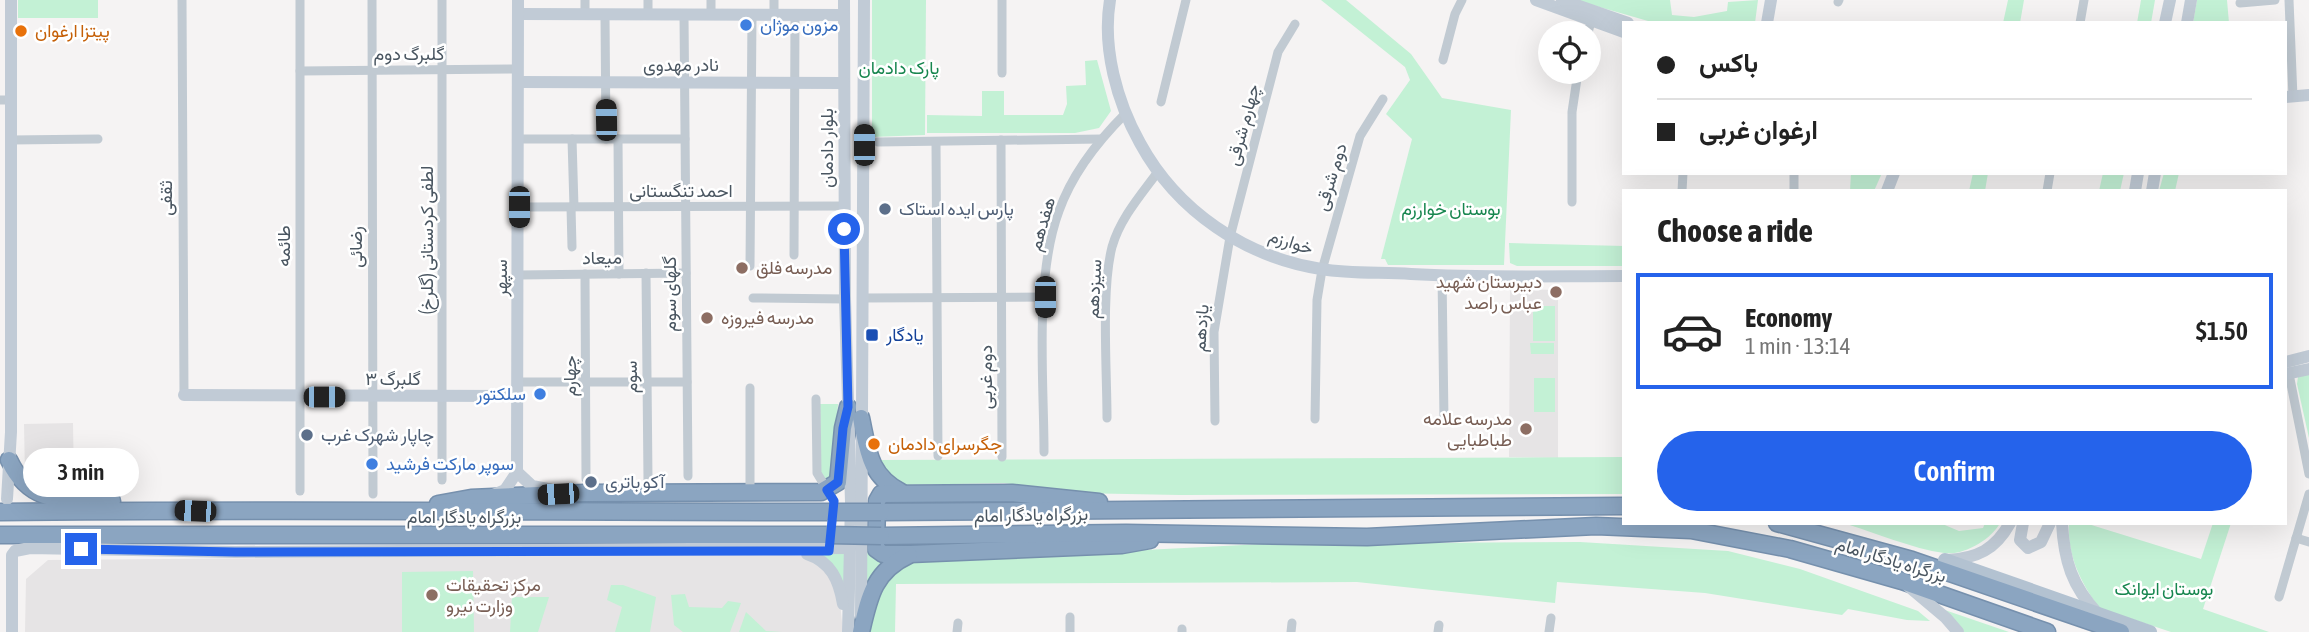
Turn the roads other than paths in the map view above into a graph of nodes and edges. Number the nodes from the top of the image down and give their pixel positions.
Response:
1 (11, 0) edge
2 (182, 0) edge
3 (300, 0) edge
4 (372, 0) edge
5 (442, 0) edge
6 (518, 0) edge
7 (585, 0) edge
8 (648, 0) edge
9 (711, 0) edge
10 (774, 0) edge
11 (844, 0) edge
12 (864, 0) edge
13 (1002, 0) edge
14 (1110, 0) edge
15 (1186, 0) edge
16 (1462, 0) edge
17 (1535, 0) edge
18 (1562, 0) edge
19 (1771, 0) edge
20 (2084, 0) edge
21 (2169, 0) edge
22 (2191, 0) edge
23 (2275, 0) edge
24 (2289, 0) edge
25 (2240, 3) dead end
26 (518, 14) junction
27 (585, 15) junction
28 (605, 15) junction
29 (648, 15) junction
30 (684, 15) junction
31 (711, 15) junction
32 (752, 15) junction
33 (774, 15) junction
34 (795, 15) junction
35 (844, 15) junction
36 (1578, 21) edge
37 (1622, 21) edge
38 (1767, 21) edge
39 (2080, 21) edge
40 (2165, 21) edge
41 (2187, 21) edge
42 (1295, 24) dead end
43 (1601, 29) edge
44 (1622, 32) edge
45 (1443, 60) dead end
46 (372, 70) junction
47 (442, 70) junction
48 (300, 71) junction
49 (1002, 73) dead end
50 (518, 76) junction
51 (605, 82) junction
52 (684, 83) junction
53 (751, 83) junction
54 (795, 83) junction
55 (844, 83) junction
56 (1576, 84) edge
57 (2309, 95) edge
58 (2289, 97) edge
59 (1383, 99) dead end
60 (5, 100) edge
61 (1161, 102) dead end
62 (1125, 114) junction
63 (98, 139) dead end
64 (519, 139) junction
65 (572, 139) junction
66 (606, 139) junction
67 (618, 139) junction
68 (685, 139) junction
69 (1101, 139) junction
70 (11, 140) junction
71 (1001, 141) junction
72 (878, 142) dead end
73 (936, 142) junction
74 (1157, 173) junction
75 (1572, 202) dead end
76 (618, 206) junction
77 (685, 206) junction
78 (750, 206) junction
79 (794, 206) junction
80 (844, 206) junction
81 (519, 207) junction
82 (572, 207) junction
83 (1230, 237) junction
84 (572, 247) dead end
85 (794, 256) dead end
86 (750, 266) dead end
87 (1322, 270) junction
88 (646, 273) junction
89 (686, 273) junction
90 (585, 274) junction
91 (619, 274) junction
92 (519, 275) junction
93 (1442, 275) junction
94 (1622, 276) edge
95 (1001, 297) junction
96 (1045, 297) junction
97 (753, 298) dead end
98 (864, 298) junction
99 (937, 298) junction
100 (845, 299) junction
101 (2309, 356) edge
102 (2287, 368) edge
103 (2309, 369) edge
104 (586, 382) junction
105 (647, 382) junction
106 (687, 382) junction
107 (750, 387) dead end
108 (519, 389) junction
109 (184, 395) joint
110 (373, 396) junction
111 (442, 396) junction
112 (300, 397) junction
113 (816, 399) dead end
114 (848, 407) junction
115 (862, 418) junction
116 (1107, 418) dead end
117 (1315, 419) dead end
118 (1444, 420) dead end
119 (1215, 421) dead end
120 (6, 432) edge
121 (1044, 453) dead end
122 (937, 456) dead end
123 (1002, 457) dead end
124 (9, 460) junction
125 (517, 472) junction
126 (2309, 474) edge
127 (688, 476) dead end
128 (442, 480) dead end
129 (648, 480) dead end
130 (586, 486) junction
131 (827, 490) junction
132 (300, 491) dead end
133 (750, 492) junction
134 (901, 492) junction
135 (373, 494) dead end
136 (2309, 494) edge
137 (471, 498) junction
138 (2, 503) edge
139 (1622, 506) edge
140 (410, 509) junction
141 (1147, 509) junction
142 (176, 510) junction
143 (1783, 525) edge
144 (2009, 525) edge
145 (2023, 525) edge
146 (2049, 525) edge
147 (2062, 525) edge
148 (0, 535) edge
149 (1179, 536) junction
150 (2296, 538) junction
151 (2309, 542) edge
152 (829, 543) junction
153 (850, 548) junction
154 (796, 551) junction
155 (911, 554) junction
156 (1912, 560) junction
157 (1945, 560) junction
158 (1902, 581) junction
159 (2279, 597) dead end
160 (1070, 617) dead end
161 (2101, 617) junction
162 (1551, 618) dead end
163 (855, 631) edge
164 (12, 632) edge
165 (1070, 632) edge
166 (1549, 632) edge
167 (1958, 632) edge
168 (2047, 632) edge
169 (2120, 632) edge
170 (2150, 632) edge

1 - 60 street
2 - 109 street, ثقفی
3 - 48 street, طائمه
4 - 46 street, رضائی
5 - 47 street, لطفی کردستانی (گلرخ)
6 - 26 street, سپهر
7 - 27 street
8 - 29 street
9 - 31 street
10 - 33 street
11 - 35 street, بلوار دادمان
12 - 98 street, بلوار دادمان
13 - 49 street
14 - 62 street, خوارزم
15 - 61 street
16 - 45 street
17 - 36 street
18 - 37 street
19 - 38 street
20 - 39 street
21 - 40 street
22 - 41 street
23 - 25 street
24 - 58 street
26 - 27 street
26 - 50 street, سپهر
27 - 28 street
28 - 29 street
28 - 51 street
29 - 30 street
30 - 31 street
30 - 52 street, گلهای سوم
31 - 32 street
32 - 33 street
32 - 53 street
33 - 34 street
34 - 35 street
34 - 54 street
35 - 55 street, بلوار دادمان
42 - 83 street, چهارم شرقی
43 - 44 street
46 - 47 street, گلبرگ دوم
46 - 48 street, گلبرگ دوم
46 - 110 street, رضائی
47 - 50 street, گلبرگ دوم
47 - 111 street, لطفی کردستانی (گلرخ)
48 - 112 street, طائمه
50 - 51 street, نادر مهدوی
50 - 64 street, سپهر
51 - 52 street, نادر مهدوی
51 - 66 street
52 - 53 street, نادر مهدوی
52 - 68 street, گلهای سوم
53 - 54 street, نادر مهدوی
53 - 78 street
54 - 55 street, نادر مهدوی
54 - 79 street
55 - 80 street, بلوار دادمان
56 - 75 street
57 - 58 street
59 - 87 street, دوم شرقی
60 - 70 street
62 - 69 street, هفدهم
62 - 74 street, خوارزم
63 - 70 street
64 - 65 street
64 - 81 street, سپهر
65 - 66 street
65 - 82 street
66 - 67 street
67 - 68 street
67 - 76 street
68 - 77 street, گلهای سوم
69 - 71 street
69 - 96 street, هفدهم
70 - 120 street
71 - 73 street
71 - 95 street
72 - 73 street
73 - 99 street
74 - 83 street, خوارزم
74 - 116 street, سیزدهم
76 - 77 street, احمد تنگستانی
76 - 82 street, احمد تنگستانی
76 - 91 street
77 - 78 street, احمد تنگستانی
77 - 89 street, گلهای سوم
78 - 79 street, احمد تنگستانی
78 - 86 street
79 - 80 street, احمد تنگستانی
79 - 85 street
80 - 100 street, بلوار دادمان
81 - 82 street, احمد تنگستانی
81 - 92 street, سپهر
82 - 84 street
83 - 87 street, خوارزم
83 - 119 street, یازدهم
87 - 93 street, خوارزم
87 - 117 street, دوم شرقی
88 - 89 street, میعاد
88 - 91 street, میعاد
88 - 105 street, سوم
89 - 106 street, گلهای سوم
90 - 91 street, میعاد
90 - 92 street, میعاد
90 - 104 street, چهارم
92 - 108 street, سپهر
93 - 94 street, خوارزم
93 - 118 street
95 - 96 street
95 - 99 street
95 - 123 street, دوم غربی
96 - 121 street, هفدهم
97 - 100 street
98 - 99 street
98 - 115 street, بلوار دادمان
99 - 122 street
100 - 114 street, بلوار دادمان
101 - 102 street
102 - 103 street
102 - 126 street
104 - 105 street
104 - 108 street
104 - 130 street, چهارم
105 - 106 street
105 - 129 street, سوم
106 - 127 street, گلهای سوم
107 - 133 street
108 - 111 street, گلبرگ ۳
108 - 125 street, سپهر
109 - 112 street, گلبرگ ۳
110 - 111 street, گلبرگ ۳
110 - 112 street, گلبرگ ۳
110 - 135 street, رضائی
111 - 128 street, لطفی کردستانی (گلرخ)
112 - 132 street, طائمه
113 - 131 street
114 - 131 highway
114 - 153 street, بلوار دادمان
115 - 134 highway
115 - 163 street, بلوار دادمان
120 - 124 street
124 - 138 street
124 - 142 highway
125 - 130 street
125 - 137 street
130 - 133 highway
130 - 137 highway
131 - 133 highway
131 - 152 street
134 - 141 highway
134 - 155 highway
136 - 150 street
137 - 140 highway
138 - 142 highway, بزرگراه یادگار امام
139 - 141 highway, بزرگراه یادگار امام
140 - 141 highway, بزرگراه یادگار امام, bridge
140 - 142 highway, بزرگراه یادگار امام
143 - 156 highway, بزرگراه یادگار امام
144 - 157 street
145 - 146 street
147 - 161 street
148 - 152 highway, بزرگراه یادگار امام
149 - 152 highway, بزرگراه یادگار امام, bridge
149 - 155 highway
149 - 158 highway, بزرگراه یادگار امام
150 - 151 street
150 - 159 street
152 - 153 street
152 - 154 street
153 - 163 street, بلوار دادمان
154 - 163 street
154 - 164 street
155 - 163 highway
156 - 157 street
156 - 169 highway, بزرگراه یادگار امام
157 - 161 main road
158 - 167 street
158 - 168 highway, بزرگراه یادگار امام
160 - 165 street
161 - 170 main road
162 - 166 street

